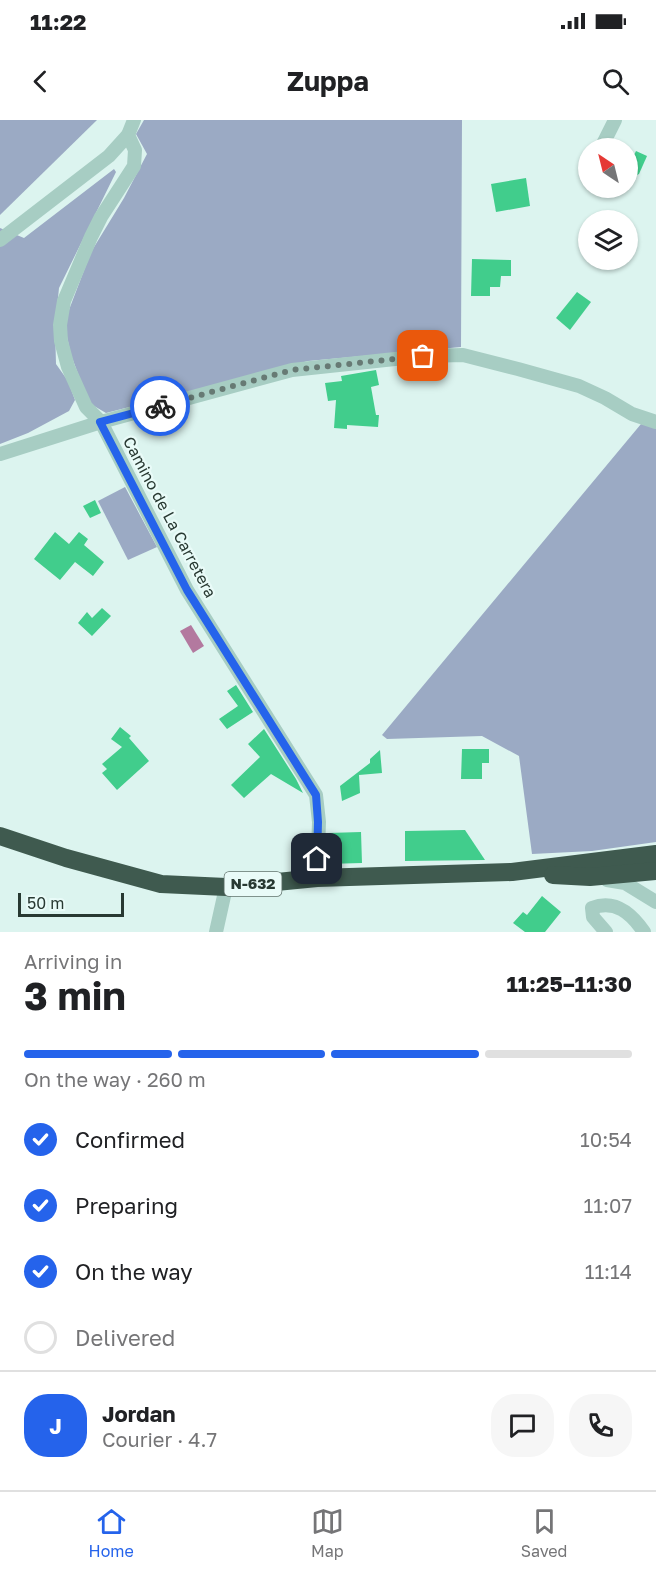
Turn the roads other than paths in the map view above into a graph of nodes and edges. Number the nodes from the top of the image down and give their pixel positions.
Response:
1 (134, 120) edge
2 (615, 120) edge
3 (128, 135) junction
4 (606, 138) edge
5 (0, 240) edge
6 (100, 422) junction
7 (656, 422) edge
8 (0, 454) edge
9 (0, 836) edge
10 (656, 854) edge
11 (656, 860) edge
12 (591, 870) junction
13 (656, 871) edge
14 (317, 878) junction
15 (226, 887) junction
16 (656, 902) edge
17 (216, 932) edge
18 (606, 932) edge
19 (644, 932) edge

1 - 3 street
2 - 4 street
3 - 5 street
3 - 6 street, Camino de La Carretera
6 - 7 street
6 - 8 street
6 - 14 street, Camino de La Carretera
9 - 15 highway, N-632
10 - 12 highway
11 - 12 street
12 - 13 highway
12 - 14 highway, N-632
12 - 16 street
14 - 15 highway, N-632
15 - 17 street
18 - 19 street

